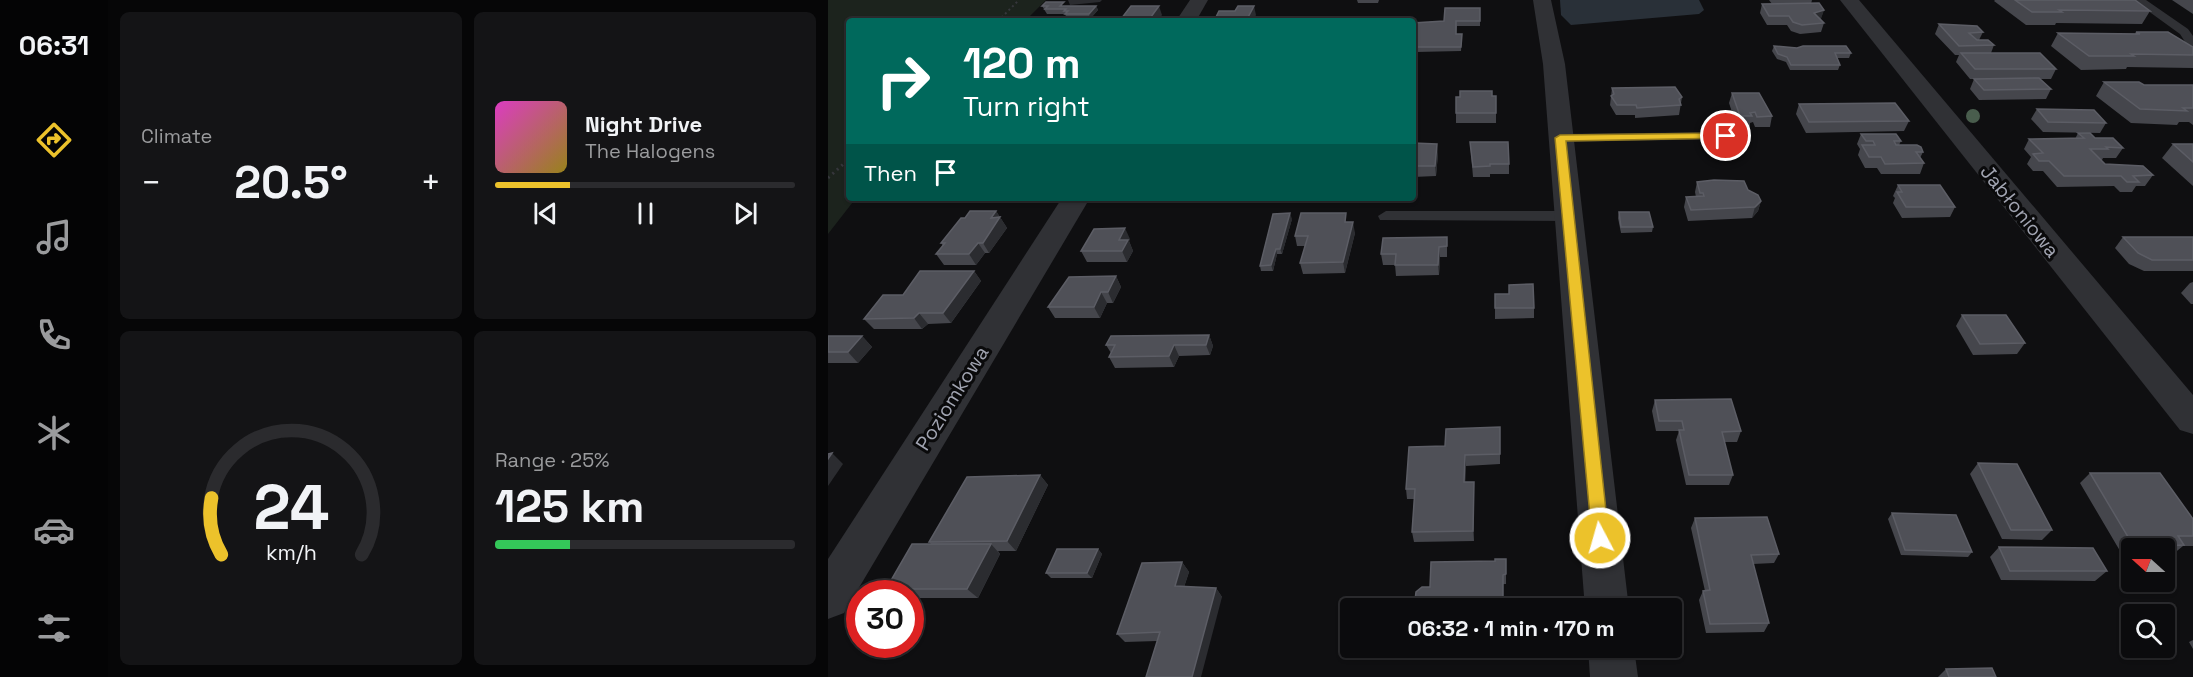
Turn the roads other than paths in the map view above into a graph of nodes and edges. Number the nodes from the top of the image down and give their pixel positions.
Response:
1 (1199, 0) edge
2 (1542, 0) edge
3 (1849, 0) edge
4 (2139, 0) edge
5 (1188, 18) edge
6 (2193, 45) edge
7 (1726, 136) dead end
8 (1560, 138) junction
9 (1074, 201) edge
10 (1386, 216) dead end
11 (1568, 216) junction
12 (2193, 420) edge
13 (828, 598) edge
14 (1606, 598) edge
15 (1612, 658) edge
16 (1614, 677) edge

1 - 5 street
2 - 8 street
3 - 12 street, Jabłoniowa
4 - 6 lane
7 - 8 lane
8 - 11 street
9 - 13 street, Poziomkowa
10 - 11 lane
11 - 14 street
15 - 16 street

